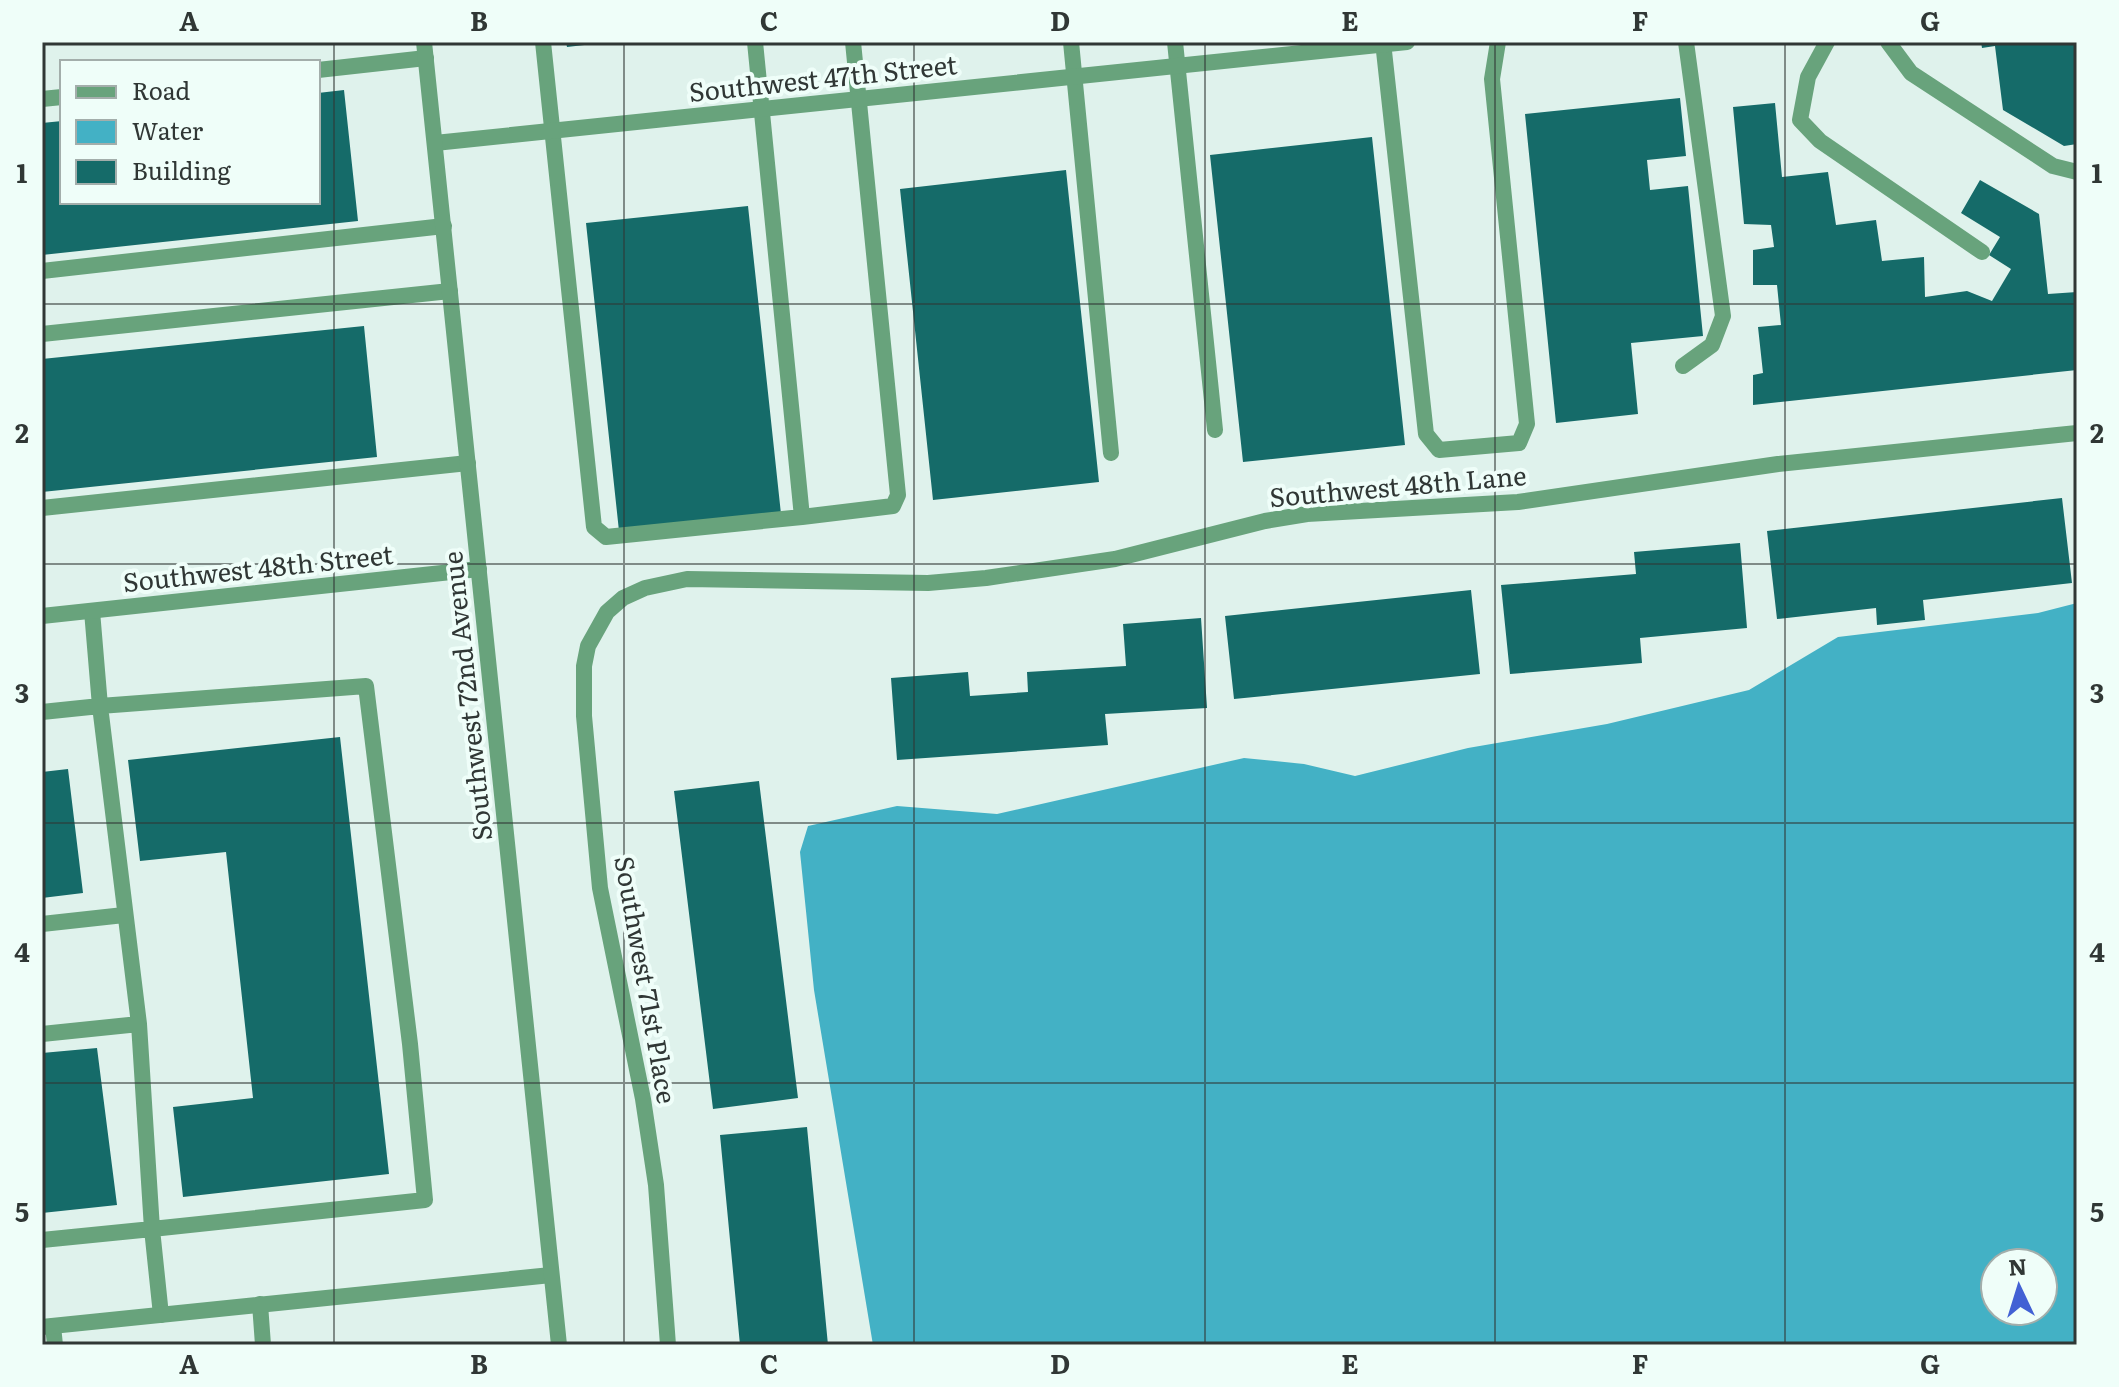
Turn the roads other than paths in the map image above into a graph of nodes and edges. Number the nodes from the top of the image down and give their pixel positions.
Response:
1 (543, 42) edge
2 (755, 42) edge
3 (853, 42) edge
4 (1071, 42) edge
5 (1175, 42) edge
6 (1407, 42) edge
7 (1498, 42) edge
8 (1686, 42) edge
9 (1827, 42) edge
10 (1888, 42) edge
11 (1383, 43) edge
12 (425, 50) edge
13 (1178, 65) junction
14 (320, 70) edge
15 (1074, 77) junction
16 (859, 100) junction
17 (762, 110) junction
18 (552, 131) junction
19 (435, 143) junction
20 (2077, 172) edge
21 (444, 226) junction
22 (1982, 252) dead end
23 (42, 271) edge
24 (450, 291) junction
25 (42, 334) edge
26 (1683, 366) dead end
27 (1215, 430) dead end
28 (2077, 433) edge
29 (1111, 453) dead end
30 (468, 463) junction
31 (42, 508) edge
32 (802, 517) junction
33 (479, 569) junction
34 (92, 611) junction
35 (42, 616) edge
36 (597, 626) joint
37 (100, 706) junction
38 (42, 712) edge
39 (124, 915) junction
40 (42, 924) edge
41 (139, 1024) junction
42 (42, 1034) edge
43 (152, 1229) junction
44 (42, 1240) edge
45 (551, 1275) junction
46 (260, 1304) junction
47 (161, 1315) junction
48 (48, 1326) edge
49 (55, 1345) edge
50 (263, 1345) edge
51 (559, 1345) edge
52 (668, 1345) edge

1 - 18 street
2 - 17 street
3 - 16 street
4 - 15 street
5 - 13 street
6 - 11 street, Southwest 47th Street
7 - 11 street
8 - 26 street
9 - 22 street
10 - 20 street
11 - 13 street, Southwest 47th Street
12 - 14 street
12 - 19 street, Southwest 72nd Avenue
13 - 15 street, Southwest 47th Street
13 - 27 street
15 - 16 street, Southwest 47th Street
15 - 29 street
16 - 17 street, Southwest 47th Street
16 - 32 street
17 - 18 street, Southwest 47th Street
17 - 32 street
18 - 19 street, Southwest 47th Street
18 - 32 street
19 - 21 street, Southwest 72nd Avenue
21 - 23 street
21 - 24 street, Southwest 72nd Avenue
24 - 25 street
24 - 30 street, Southwest 72nd Avenue
28 - 36 street, Southwest 48th Lane
30 - 31 street
30 - 33 street, Southwest 72nd Avenue
33 - 34 street, Southwest 48th Street
33 - 45 street, Southwest 72nd Avenue
34 - 35 street, Southwest 48th Street
34 - 37 street
36 - 52 street, Southwest 71st Place
37 - 38 street
37 - 39 street
37 - 43 street
39 - 40 street
39 - 41 street
41 - 42 street
41 - 43 street
43 - 44 street
43 - 47 street
45 - 46 street
45 - 51 street, Southwest 72nd Avenue
46 - 47 street
46 - 50 street
47 - 48 street
48 - 49 street

